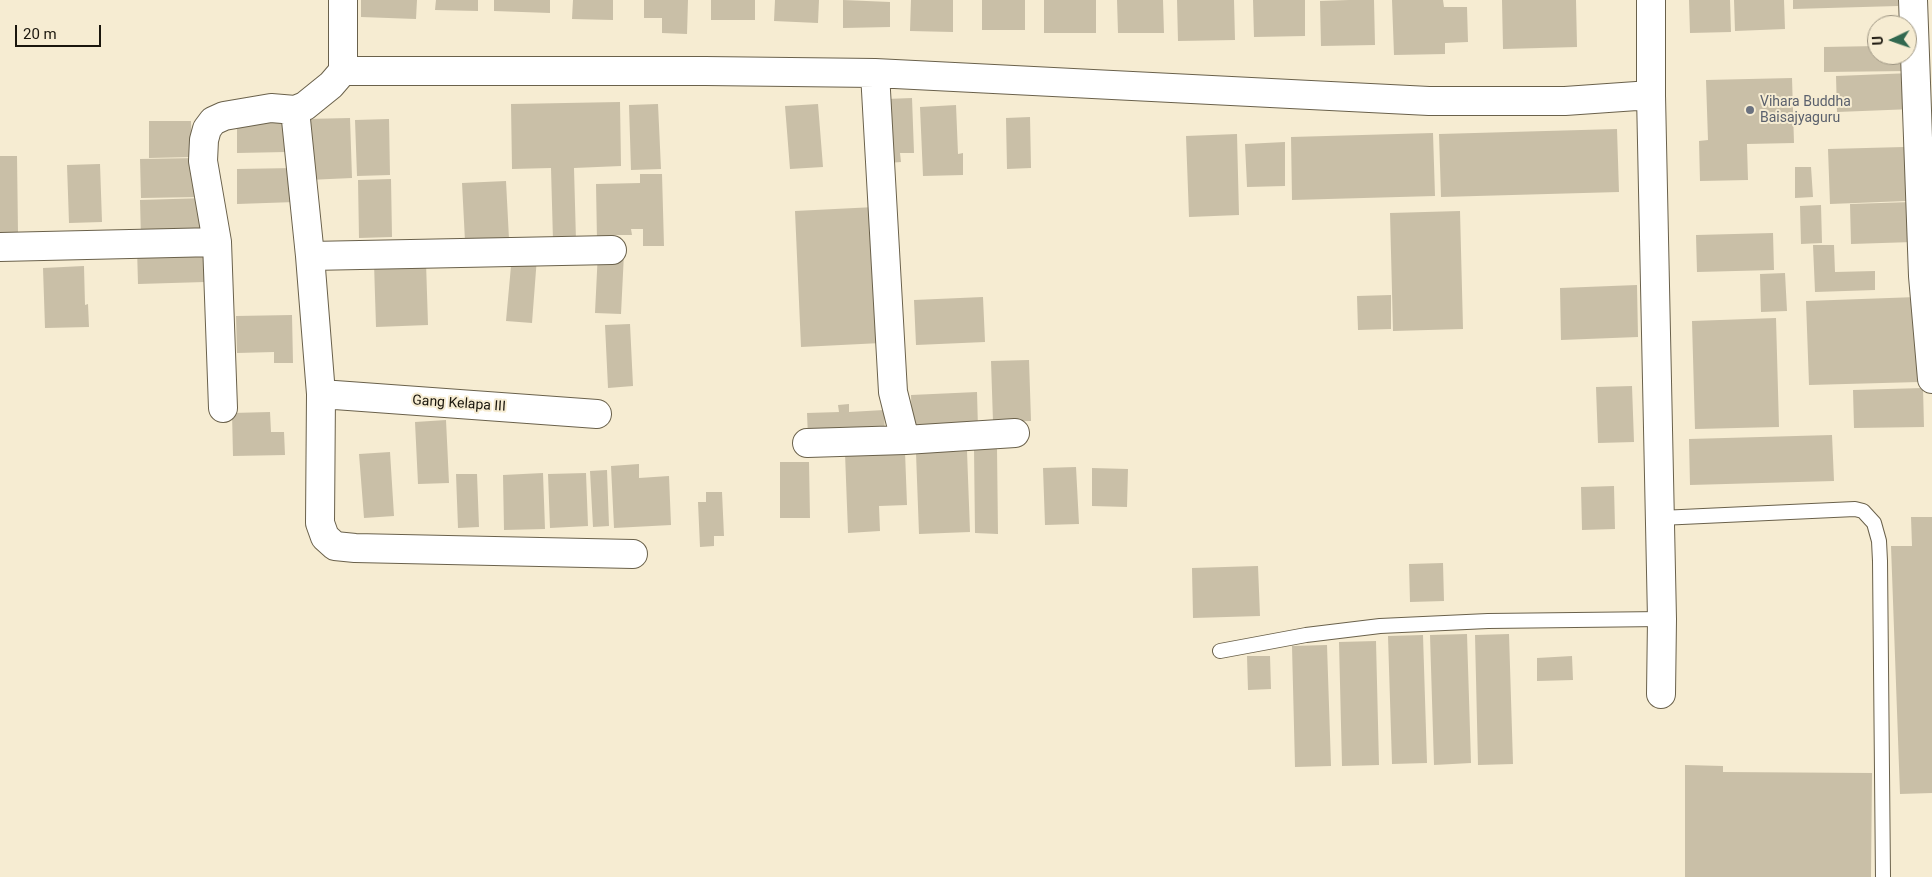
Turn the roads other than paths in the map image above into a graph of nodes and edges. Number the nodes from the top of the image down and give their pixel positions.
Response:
1 (343, 0) edge
2 (1651, 0) edge
3 (1913, 0) edge
4 (343, 71) junction
5 (875, 73) junction
6 (1651, 95) junction
7 (295, 110) junction
8 (217, 242) junction
9 (0, 247) edge
10 (612, 250) dead end
11 (310, 256) junction
12 (1928, 276) edge
13 (1932, 379) edge
14 (321, 394) junction
15 (223, 408) dead end
16 (597, 414) dead end
17 (1015, 433) dead end
18 (905, 440) junction
19 (807, 443) dead end
20 (1660, 518) junction
21 (633, 554) dead end
22 (1662, 619) junction
23 (1220, 651) dead end
24 (1661, 694) dead end
25 (1882, 877) edge

1 - 4 street
2 - 6 street
3 - 12 street
4 - 5 street
4 - 7 street
5 - 6 street
5 - 18 street
6 - 20 street
7 - 8 street
7 - 11 street
8 - 9 street
8 - 15 street
10 - 11 street
11 - 14 street
12 - 13 street
14 - 16 street, Gang Kelapa III
14 - 21 street
17 - 18 street
18 - 19 street
20 - 22 street
20 - 25 lane
22 - 23 lane
22 - 24 street

